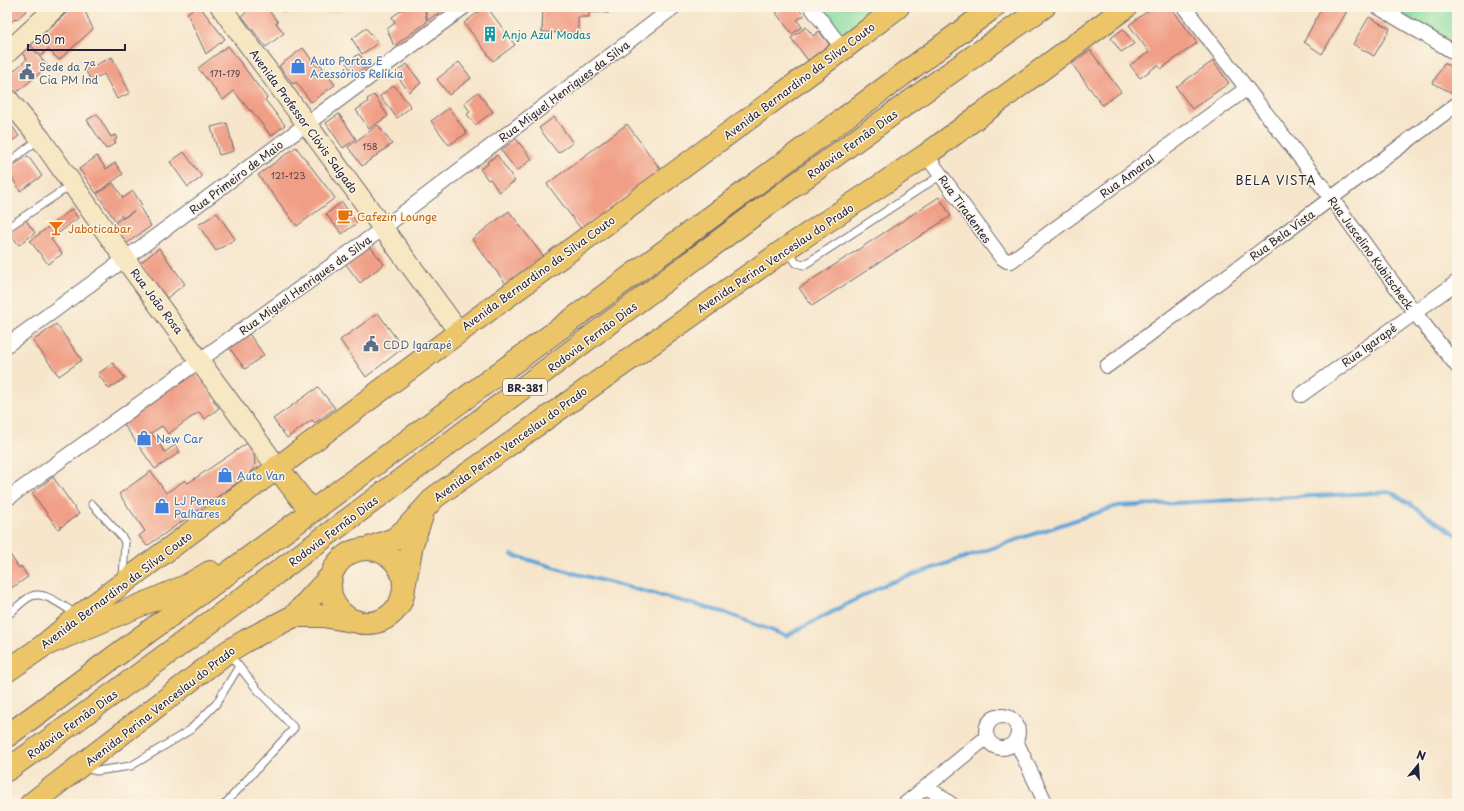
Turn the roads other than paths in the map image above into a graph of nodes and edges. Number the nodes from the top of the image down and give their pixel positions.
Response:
1 (56, 7) edge
2 (220, 7) edge
3 (464, 7) edge
4 (674, 7) edge
5 (811, 7) edge
6 (898, 7) edge
7 (994, 7) edge
8 (1044, 7) edge
9 (1126, 7) edge
10 (1184, 7) edge
11 (1378, 7) edge
12 (843, 49) junction
13 (7, 53) edge
14 (1457, 54) edge
15 (1246, 89) junction
16 (7, 98) edge
17 (1457, 104) edge
18 (306, 124) junction
19 (40, 138) junction
20 (926, 155) junction
21 (7, 164) edge
22 (941, 175) junction
23 (72, 184) junction
24 (1332, 199) junction
25 (7, 228) edge
26 (382, 229) junction
27 (787, 248) junction
28 (125, 259) junction
29 (1007, 261) joint
30 (1457, 282) edge
31 (1415, 312) junction
32 (459, 332) junction
33 (7, 345) edge
34 (200, 360) junction
35 (1107, 366) dead end
36 (1457, 366) edge
37 (1301, 395) dead end
38 (277, 467) junction
39 (7, 499) edge
40 (92, 504) dead end
41 (424, 509) junction
42 (301, 514) junction
43 (366, 548) junction
44 (330, 577) junction
45 (405, 583) junction
46 (123, 584) junction
47 (7, 616) edge
48 (79, 616) junction
49 (294, 616) junction
50 (356, 622) junction
51 (43, 646) junction
52 (233, 660) junction
53 (7, 671) edge
54 (7, 736) edge
55 (987, 737) junction
56 (1016, 741) junction
57 (80, 768) junction
58 (7, 770) edge
59 (927, 787) junction
60 (40, 799) edge
61 (225, 804) edge
62 (905, 804) edge
63 (951, 804) edge
64 (1046, 804) edge

1 - 13 main road
2 - 18 main road, Avenida Professor Clóvis Salgado
3 - 18 street, Rua Primeiro de Maio
4 - 26 street, Rua Miguel Henriques da Silva
5 - 12 street
6 - 12 main road, Avenida Bernardino da Silva Couto
7 - 42 main road, BR-381
8 - 58 main road, Rodovia Fernão Dias / BR-381
9 - 20 main road, Avenida Perina Venceslau do Prado
10 - 15 street, Rua Juscelino Kubitscheck
11 - 14 street
12 - 32 main road, Avenida Bernardino da Silva Couto
15 - 24 street, Rua Juscelino Kubitscheck
15 - 29 street, Rua Amaral
16 - 19 main road, Rua João Rosa
17 - 24 street, Rua Bela Vista
18 - 26 main road, Avenida Professor Clóvis Salgado
18 - 28 street, Rua Primeiro de Maio
19 - 21 lane
19 - 23 main road, Rua João Rosa
20 - 22 street, Rua Tiradentes
20 - 27 main road, Avenida Perina Venceslau do Prado
22 - 27 lane
22 - 29 street, Rua Tiradentes
23 - 25 lane
23 - 28 main road, Rua João Rosa
24 - 31 street, Rua Juscelino Kubitscheck
24 - 35 street, Rua Bela Vista
26 - 32 main road, Avenida Professor Clóvis Salgado
26 - 34 street, Rua Miguel Henriques da Silva
27 - 41 main road, Avenida Perina Venceslau do Prado
28 - 33 street, Rua Primeiro de Maio
28 - 34 main road, Rua João Rosa
30 - 31 street, Rua Igarapé
31 - 36 street, Rua Juscelino Kubitscheck
31 - 37 street, Rua Igarapé
32 - 38 main road, Avenida Bernardino da Silva Couto
34 - 38 main road, Rua João Rosa
34 - 39 street, Rua Miguel Henriques da Silva
38 - 42 main road, Rua João Rosa
38 - 46 main road, Avenida Bernardino da Silva Couto
40 - 46 lane
41 - 43 main road, Avenida Perina Venceslau do Prado
41 - 45 main road, Avenida Perina Venceslau do Prado
42 - 51 main road
42 - 54 main road, BR-381
43 - 44 main road
43 - 45 main road
44 - 49 main road, Avenida Perina Venceslau do Prado
44 - 50 main road
45 - 50 main road
46 - 48 main road, Avenida Bernardino da Silva Couto
47 - 48 lane
48 - 51 main road, Avenida Bernardino da Silva Couto
49 - 50 main road, Avenida Perina Venceslau do Prado
49 - 52 main road, Avenida Perina Venceslau do Prado
51 - 53 main road, Avenida Bernardino da Silva Couto
52 - 57 main road, Avenida Perina Venceslau do Prado
52 - 57 lane
52 - 61 lane
55 - 56 street
55 - 56 street
55 - 59 street
56 - 64 street
57 - 60 main road, Avenida Perina Venceslau do Prado
59 - 62 street
59 - 63 street

